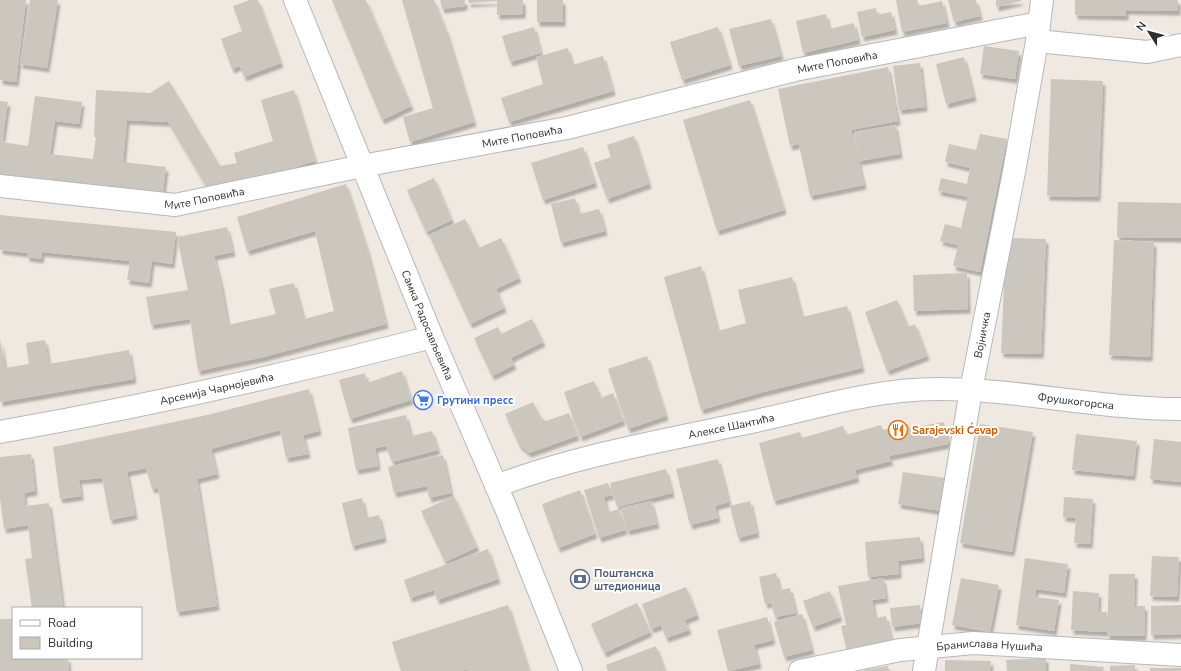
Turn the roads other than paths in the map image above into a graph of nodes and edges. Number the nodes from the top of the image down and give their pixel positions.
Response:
1 (295, 0) edge
2 (1042, 0) edge
3 (1038, 32) junction
4 (1181, 45) edge
5 (362, 166) junction
6 (0, 186) edge
7 (432, 337) junction
8 (971, 390) junction
9 (1181, 409) edge
10 (0, 432) edge
11 (496, 486) junction
12 (927, 646) junction
13 (1181, 656) edge
14 (571, 671) edge
15 (800, 671) edge
16 (924, 671) edge

1 - 5 street, Самка Радосављевића
2 - 3 street, Војничка
3 - 4 street, Мите Поповића
3 - 5 street, Мите Поповића
3 - 8 street, Војничка
5 - 6 street, Мите Поповића
5 - 7 street, Самка Радосављевића
7 - 10 street, Арсенија Чарнојевића
7 - 11 street, Самка Радосављевића
8 - 9 street, Фрушкогорска
8 - 11 street, Алексе Шантића
8 - 12 street, Војничка
11 - 14 street, Самка Радосављевића
12 - 13 street, Бранислава Нушића
12 - 15 street, Бранислава Нушића
12 - 16 street, Војничка

